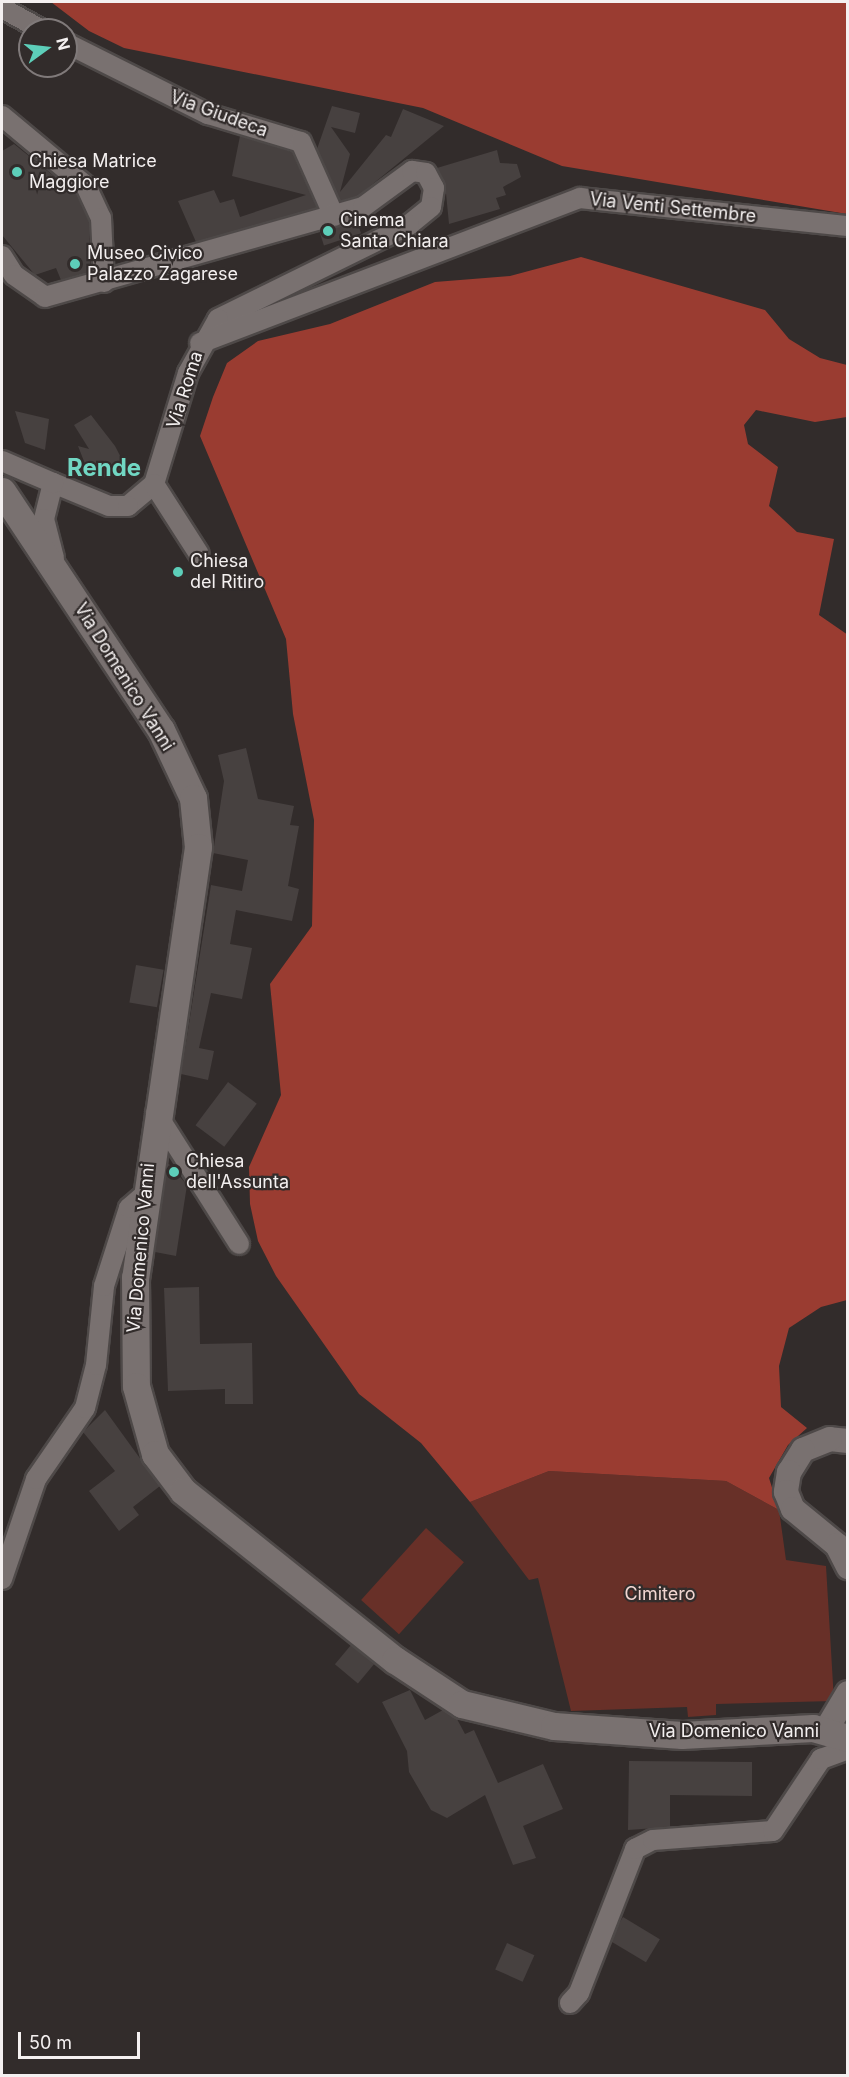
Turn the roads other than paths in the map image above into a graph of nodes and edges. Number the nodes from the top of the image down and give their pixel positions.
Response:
1 (2, 8) edge
2 (20, 18) edge
3 (78, 49) edge
4 (2, 116) edge
5 (334, 216) junction
6 (848, 226) edge
7 (2, 256) edge
8 (104, 282) junction
9 (200, 343) junction
10 (2, 461) edge
11 (53, 483) junction
12 (154, 484) junction
13 (2, 491) edge
14 (199, 554) dead end
15 (65, 586) junction
16 (156, 1113) junction
17 (143, 1196) junction
18 (239, 1244) dead end
19 (848, 1441) edge
20 (848, 1567) edge
21 (2, 1580) edge
22 (848, 1693) edge
23 (837, 1734) edge
24 (848, 1749) edge
25 (570, 2003) dead end

1 - 2 street
3 - 5 street, Via Giudeca
4 - 8 street
5 - 8 street
5 - 9 street, Via Roma
6 - 9 street, Via Venti Settembre
7 - 8 street
9 - 12 street, Via Roma
10 - 11 street
11 - 12 street
11 - 15 street
12 - 14 street
13 - 15 main road, Via Domenico Vanni
15 - 16 main road, Via Domenico Vanni
16 - 17 main road, Via Domenico Vanni
16 - 18 street
17 - 21 street
17 - 23 main road, Via Domenico Vanni
19 - 20 street
22 - 23 street
24 - 25 street

